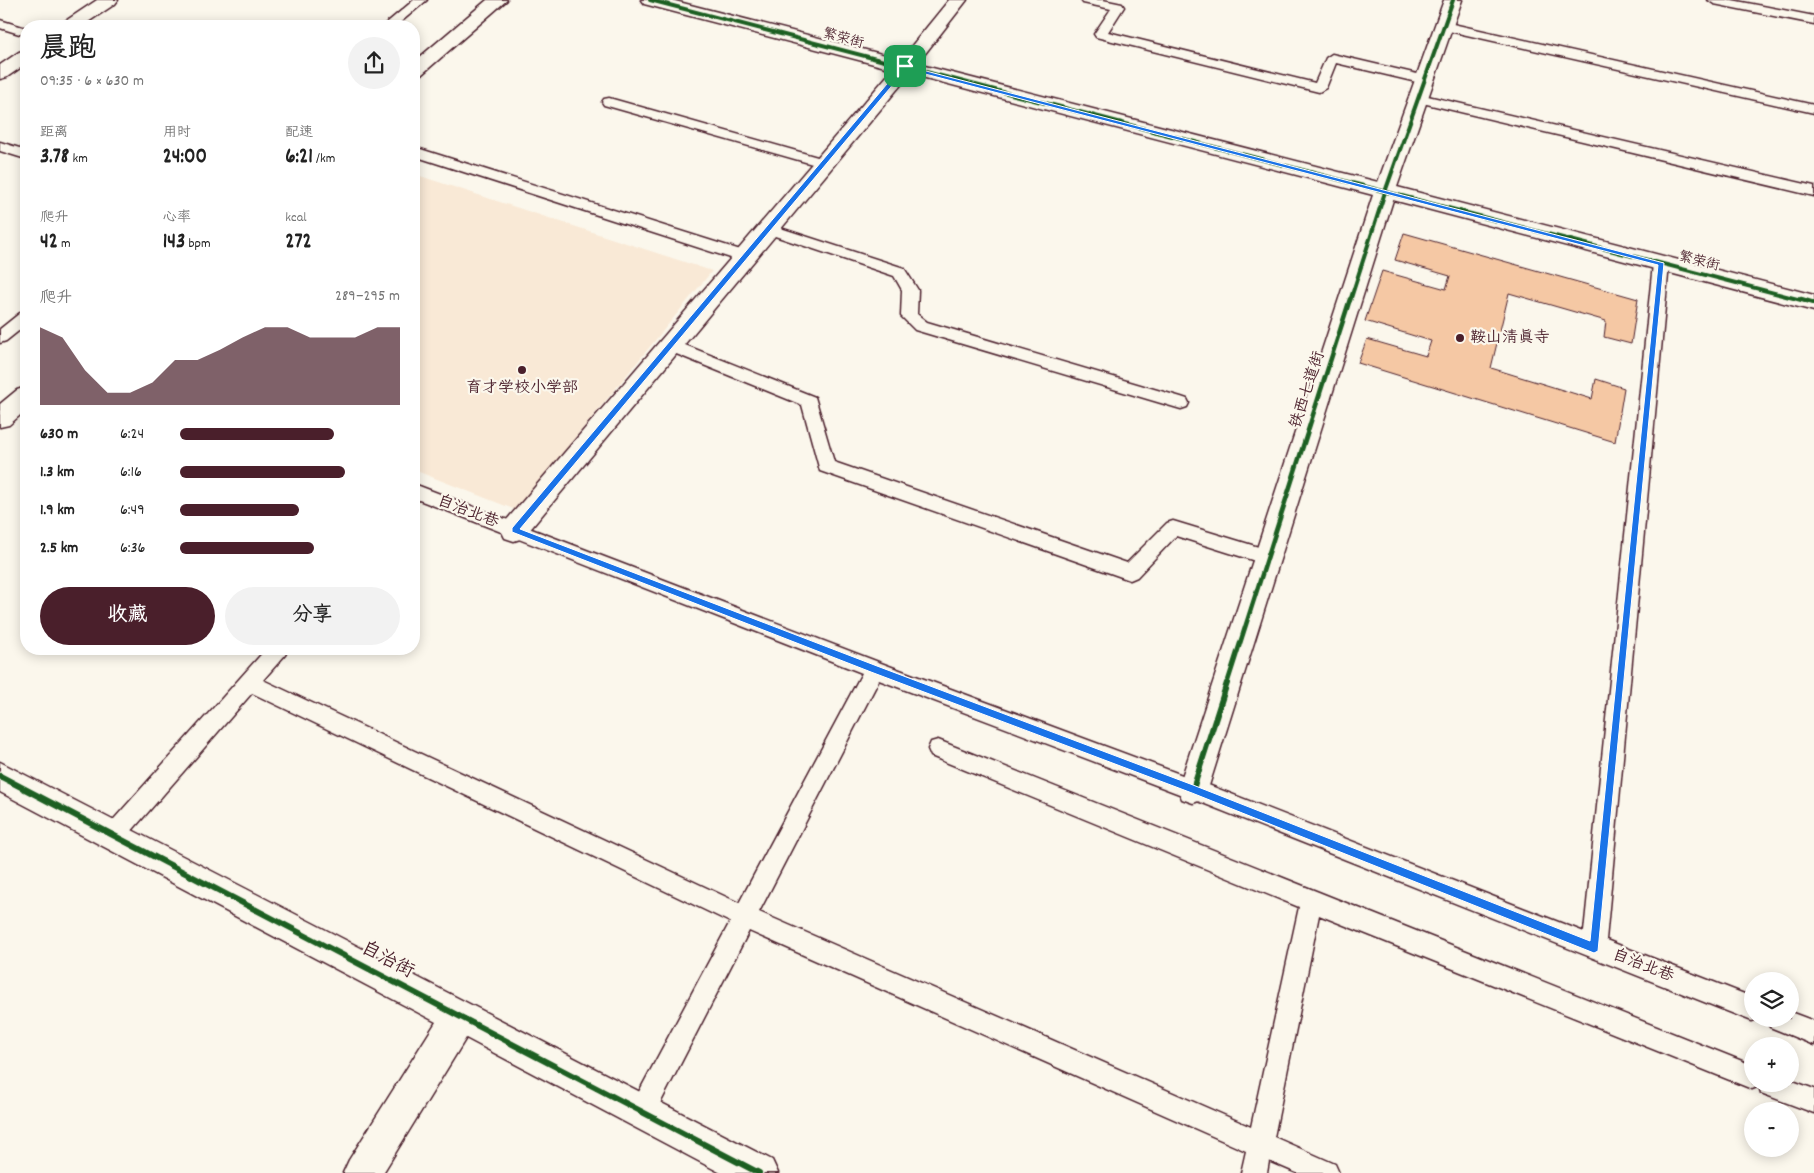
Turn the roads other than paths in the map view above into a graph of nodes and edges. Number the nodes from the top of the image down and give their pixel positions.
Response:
1 (109, 0) edge
2 (421, 0) edge
3 (498, 0) edge
4 (650, 0) edge
5 (958, 0) edge
6 (1087, 0) edge
7 (1453, 0) edge
8 (1714, 0) edge
9 (79, 20) edge
10 (396, 20) edge
11 (1814, 20) edge
12 (0, 24) edge
13 (1444, 26) junction
14 (20, 30) edge
15 (20, 60) edge
16 (420, 66) edge
17 (905, 66) junction
18 (0, 73) edge
19 (1422, 89) junction
20 (609, 102) dead end
21 (1814, 109) edge
22 (0, 146) edge
23 (20, 153) edge
24 (420, 153) edge
25 (823, 163) junction
26 (1814, 181) edge
27 (1814, 191) edge
28 (1385, 192) junction
29 (1814, 202) edge
30 (768, 229) junction
31 (745, 257) junction
32 (1661, 264) junction
33 (1814, 303) edge
34 (20, 322) edge
35 (0, 337) edge
36 (670, 345) junction
37 (20, 401) edge
38 (1181, 403) dead end
39 (0, 418) edge
40 (420, 494) edge
41 (514, 530) junction
42 (1268, 557) junction
43 (273, 655) edge
44 (874, 669) junction
45 (248, 682) junction
46 (938, 749) dead end
47 (0, 776) edge
48 (1193, 789) junction
49 (114, 835) junction
50 (1311, 901) junction
51 (744, 917) junction
52 (1594, 948) junction
53 (1744, 1006) edge
54 (460, 1016) junction
55 (1799, 1027) edge
56 (1814, 1033) edge
57 (1744, 1074) edge
58 (1791, 1092) edge
59 (1814, 1101) edge
60 (642, 1112) junction
61 (1260, 1143) junction
62 (362, 1173) edge
63 (759, 1173) edge
64 (1254, 1173) edge
65 (1326, 1173) edge

1 - 9 street
2 - 10 lane
3 - 16 street
4 - 17 street, 繁荣街
5 - 17 street
6 - 19 lane
7 - 13 street, 铁西七道街
8 - 11 lane
12 - 14 lane
13 - 19 street, 铁西七道街
13 - 21 lane
15 - 18 street
17 - 25 street
17 - 28 street, 繁荣街
19 - 27 lane
19 - 28 street, 铁西七道街
20 - 25 lane
22 - 23 lane
24 - 31 lane
25 - 30 street
26 - 27 lane
27 - 29 lane
28 - 32 street, 繁荣街
28 - 42 street, 铁西七道街
30 - 31 street
30 - 38 lane
31 - 36 street
32 - 33 street, 繁荣街
32 - 52 lane
34 - 35 lane
36 - 41 street
36 - 42 lane
37 - 39 street
40 - 41 lane, 自治北巷
41 - 44 lane, 自治北巷
42 - 48 street, 铁西七道街
43 - 45 lane
44 - 48 lane, 自治北巷
44 - 51 lane
45 - 49 lane
45 - 51 lane
46 - 50 lane
47 - 49 street, 自治街
48 - 52 lane, 自治北巷
49 - 54 street, 自治街
50 - 57 lane
50 - 61 lane
51 - 60 lane
51 - 61 lane
52 - 53 lane, 自治北巷
54 - 60 street, 自治街
54 - 62 street
55 - 56 lane
58 - 59 lane
60 - 63 street, 自治街
61 - 64 lane
61 - 65 lane

